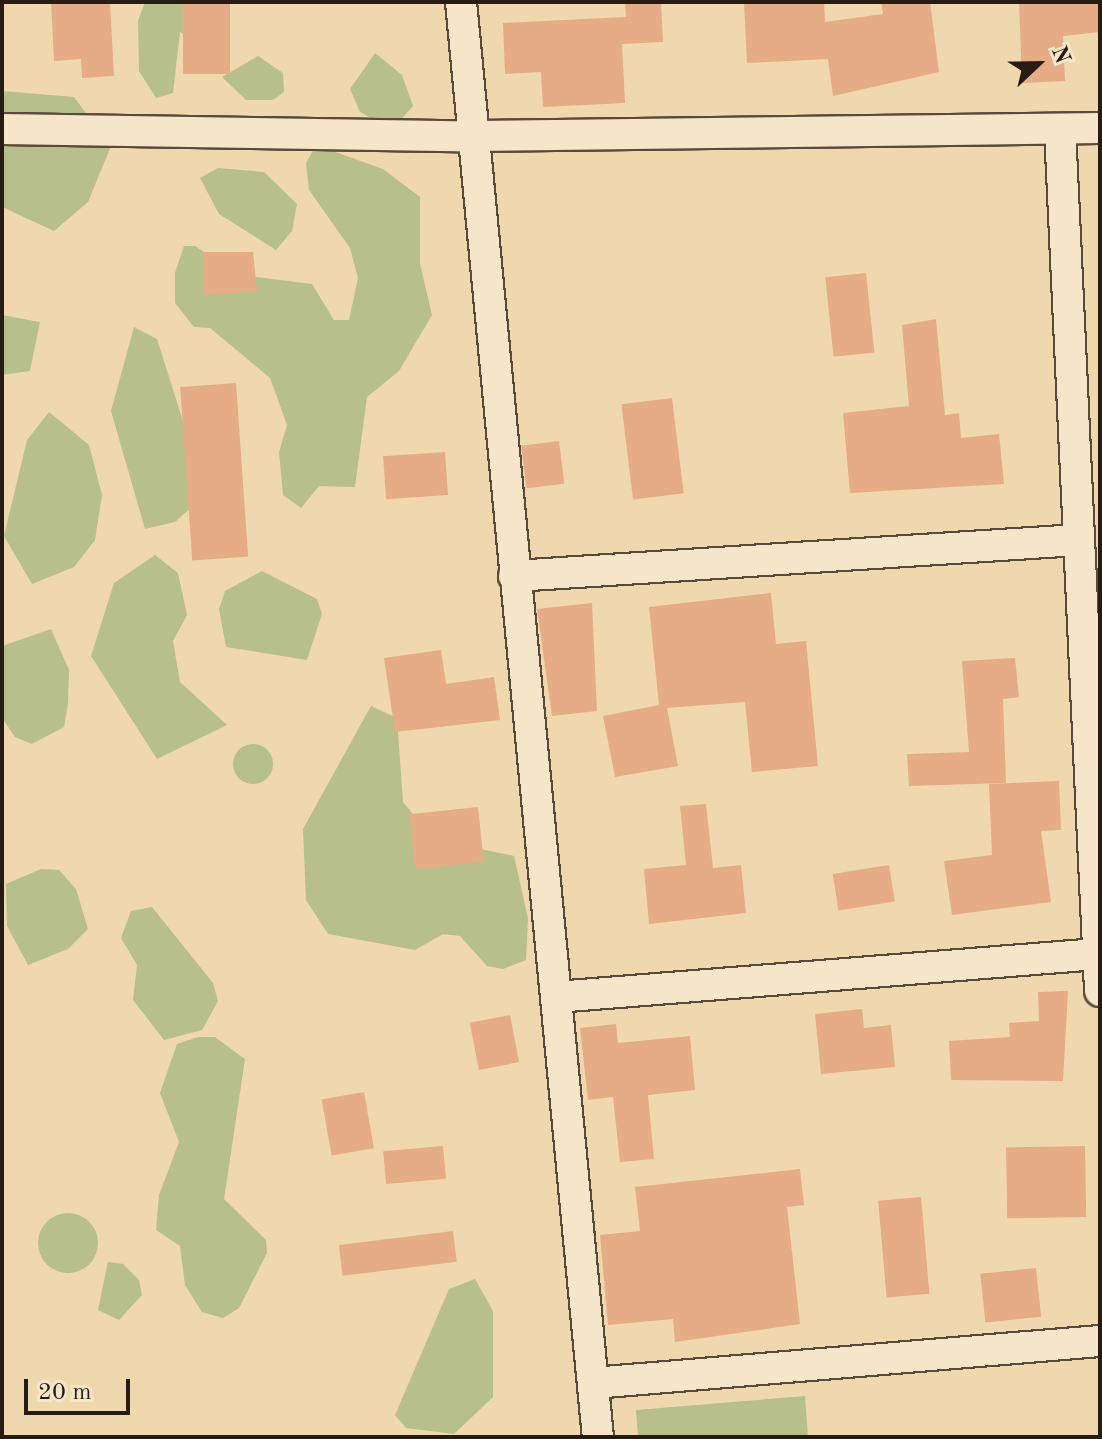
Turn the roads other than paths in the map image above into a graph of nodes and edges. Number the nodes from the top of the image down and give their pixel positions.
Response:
1 (461, 2) edge
2 (1100, 128) edge
3 (2, 129) edge
4 (1060, 129) junction
5 (472, 136) junction
6 (1078, 540) junction
7 (514, 576) junction
8 (1098, 954) junction
9 (1100, 991) edge
10 (556, 997) junction
11 (1100, 1341) edge
12 (593, 1383) junction
13 (598, 1437) edge

1 - 5 street
2 - 4 street
3 - 5 street
4 - 5 street
4 - 6 street
5 - 7 street
6 - 7 street
6 - 8 street
7 - 10 street
8 - 9 street
8 - 10 street
10 - 12 street
11 - 12 street
12 - 13 street

